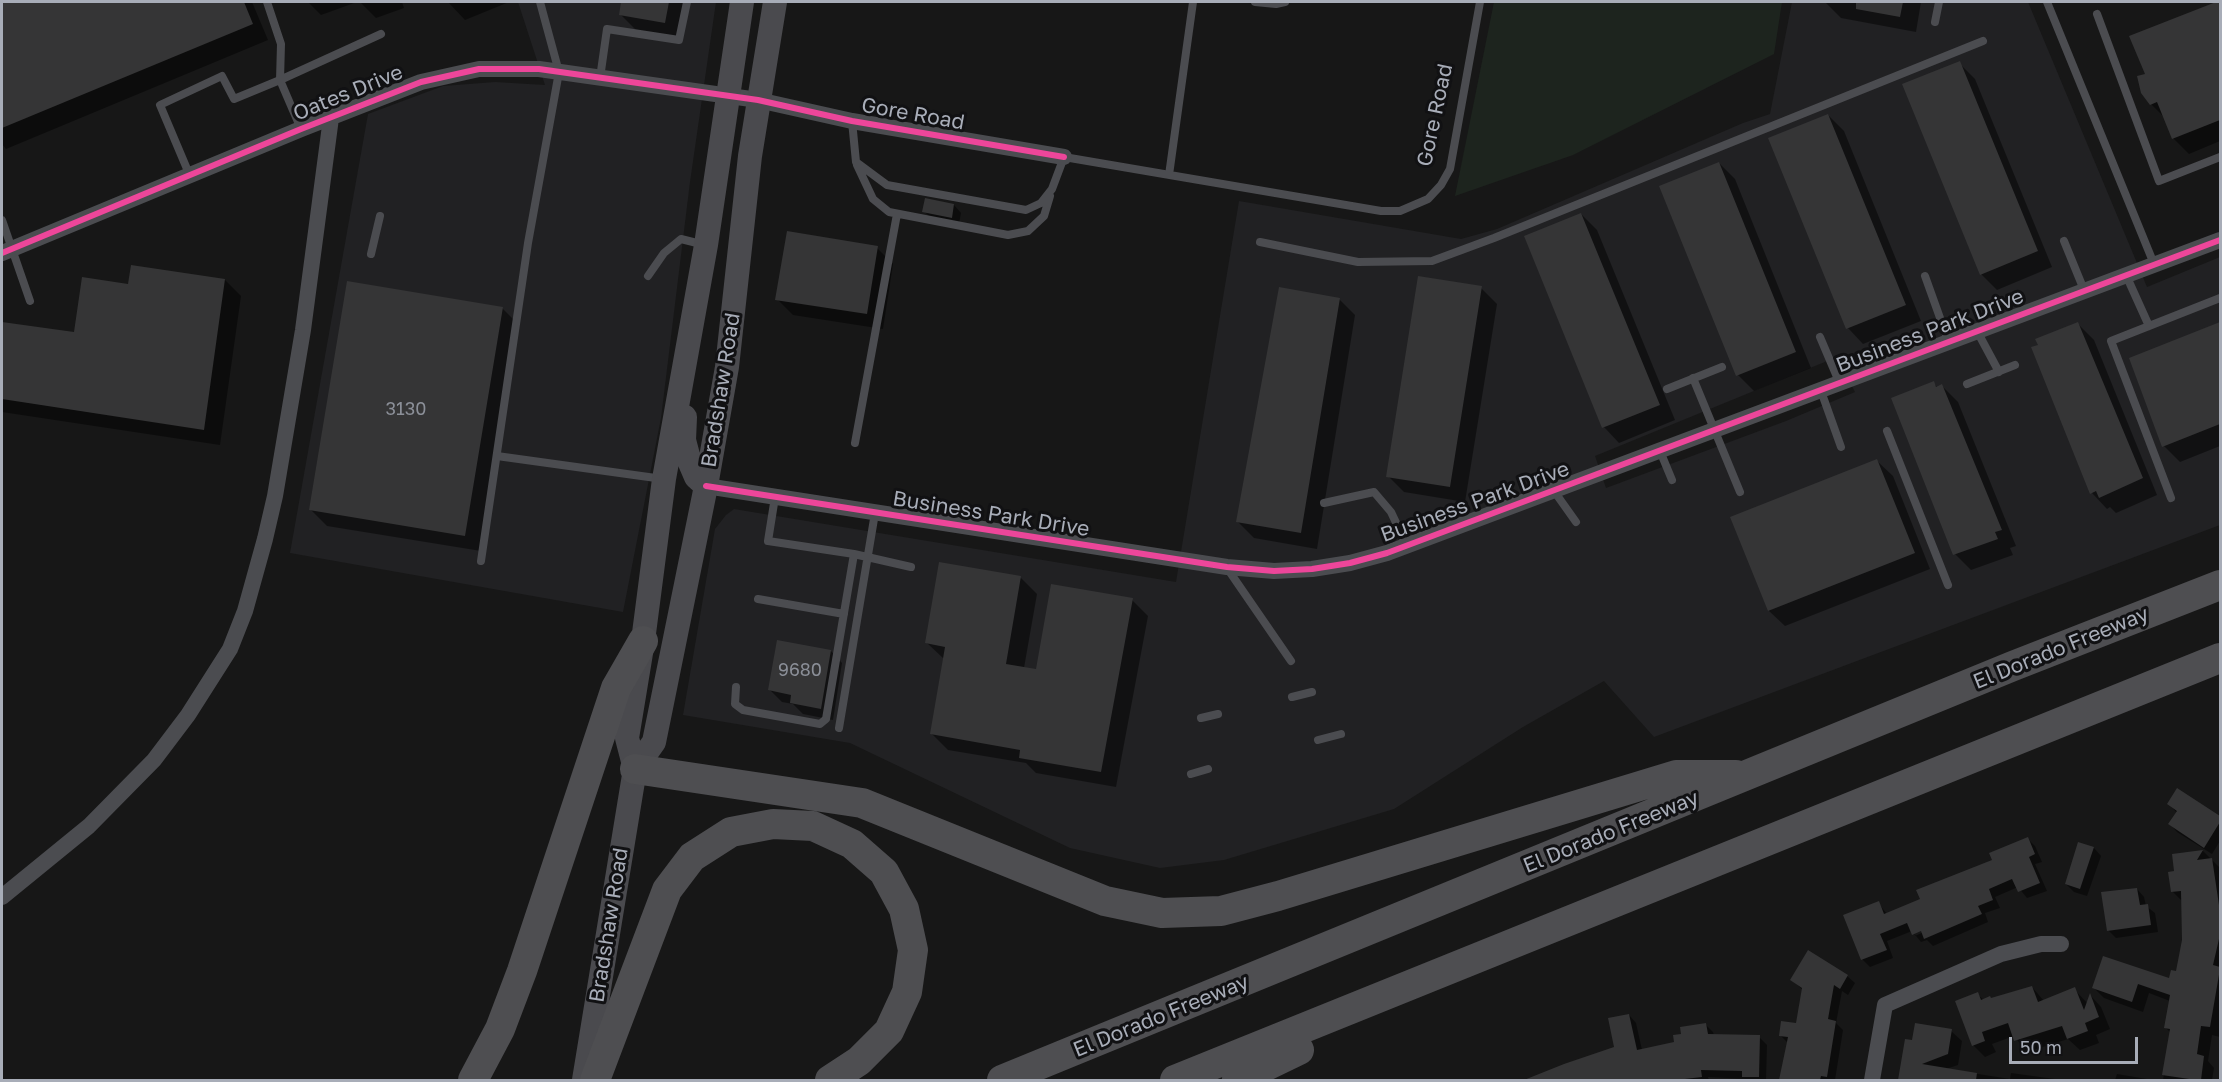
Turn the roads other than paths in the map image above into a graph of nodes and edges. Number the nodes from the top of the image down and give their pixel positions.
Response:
1 (267, 2) edge
2 (540, 2) edge
3 (687, 2) edge
4 (742, 2) edge
5 (775, 2) edge
6 (1193, 2) edge
7 (1255, 2) edge
8 (1285, 2) edge
9 (1480, 2) edge
10 (1939, 2) edge
11 (2047, 2) edge
12 (2097, 14) dead end
13 (1935, 22) dead end
14 (381, 34) dead end
15 (1983, 41) dead end
16 (559, 72) junction
17 (600, 78) junction
18 (280, 80) junction
19 (726, 96) junction
20 (759, 100) junction
21 (331, 118) junction
22 (852, 121) junction
23 (301, 129) junction
24 (1064, 157) junction
25 (2220, 157) edge
26 (856, 162) junction
27 (1170, 175) junction
28 (190, 176) junction
29 (1052, 189) junction
30 (897, 214) junction
31 (380, 216) dead end
32 (2, 220) edge
33 (2220, 240) edge
34 (2064, 241) dead end
35 (1260, 242) dead end
36 (706, 245) junction
37 (7, 251) edge
38 (371, 254) dead end
39 (2154, 264) junction
40 (2126, 274) junction
41 (648, 276) dead end
42 (1925, 276) dead end
43 (2084, 290) junction
44 (2220, 298) edge
45 (30, 301) dead end
46 (2149, 326) junction
47 (1977, 331) junction
48 (1820, 337) dead end
49 (1949, 343) junction
50 (688, 345) junction
51 (2015, 365) dead end
52 (1722, 367) dead end
53 (1999, 372) junction
54 (1693, 378) junction
55 (1840, 384) junction
56 (1967, 384) dead end
57 (1667, 389) dead end
58 (1821, 390) junction
59 (1716, 430) junction
60 (1887, 431) dead end
61 (855, 443) dead end
62 (1841, 447) dead end
63 (1660, 451) junction
64 (497, 456) junction
65 (664, 479) junction
66 (1672, 480) dead end
67 (706, 486) junction
68 (1554, 491) junction
69 (1740, 492) dead end
70 (775, 497) junction
71 (2171, 498) dead end
72 (1324, 503) dead end
73 (874, 513) junction
74 (1576, 522) dead end
75 (1407, 546) junction
76 (854, 554) junction
77 (868, 558) junction
78 (481, 561) dead end
79 (911, 567) dead end
80 (1227, 567) junction
81 (1948, 585) dead end
82 (2220, 585) edge
83 (758, 598) dead end
84 (844, 614) junction
85 (643, 641) junction
86 (2220, 658) edge
87 (1291, 661) dead end
88 (736, 687) dead end
89 (1312, 692) dead end
90 (1292, 697) dead end
91 (1218, 714) dead end
92 (1200, 718) dead end
93 (839, 728) dead end
94 (1341, 734) dead end
95 (1318, 740) dead end
96 (635, 769) junction
97 (1208, 769) dead end
98 (1191, 774) dead end
99 (1751, 775) junction
100 (2, 897) edge
101 (2061, 944) dead end
102 (1503, 948) junction
103 (473, 1080) edge
104 (584, 1080) edge
105 (595, 1080) edge
106 (830, 1080) edge
107 (1002, 1080) edge
108 (1175, 1080) edge
109 (1237, 1080) edge
110 (1872, 1080) edge

1 - 18 lane
2 - 16 lane
3 - 17 lane
4 - 19 main road, Bradshaw Road
5 - 20 main road, Bradshaw Road
6 - 27 lane
7 - 8 lane
9 - 27 lane, Gore Road
10 - 13 lane
11 - 39 lane
12 - 25 lane
14 - 18 lane
15 - 35 lane
16 - 17 street, Oates Drive
16 - 21 street, Oates Drive
16 - 64 lane
17 - 19 street, Oates Drive
18 - 23 lane
18 - 28 lane
19 - 20 street, Gore Road
19 - 36 main road, Bradshaw Road
20 - 22 street, Gore Road
20 - 67 main road, Bradshaw Road
21 - 23 street, Oates Drive
21 - 100 street
22 - 24 street, Gore Road
22 - 26 lane
23 - 28 street, Oates Drive
24 - 27 lane, Gore Road
24 - 29 lane
26 - 29 lane
26 - 30 lane
28 - 37 street, Oates Drive
29 - 30 lane
30 - 61 lane
31 - 38 lane
32 - 37 lane
33 - 39 street, Business Park Drive
34 - 43 lane
36 - 41 lane
36 - 50 main road, Bradshaw Road
37 - 45 lane
39 - 40 street, Business Park Drive
40 - 43 street, Business Park Drive
40 - 46 lane
42 - 49 lane
43 - 47 street, Business Park Drive
44 - 46 lane
46 - 71 lane
47 - 49 street, Business Park Drive
47 - 53 lane
48 - 55 lane
49 - 55 street, Business Park Drive
50 - 65 main road, Bradshaw Road
50 - 67 main road
51 - 53 lane
52 - 54 lane
53 - 56 lane
54 - 57 lane
54 - 59 lane
55 - 58 street, Business Park Drive
58 - 59 street, Business Park Drive
58 - 62 lane
59 - 63 street, Business Park Drive
59 - 69 lane
60 - 81 lane
63 - 66 lane
63 - 68 street, Business Park Drive
64 - 65 lane
64 - 78 lane
65 - 85 main road, Bradshaw Road
67 - 70 street, Business Park Drive
67 - 96 main road, Bradshaw Road
68 - 74 lane
68 - 75 street, Business Park Drive
70 - 73 street, Business Park Drive
70 - 76 lane
72 - 75 lane
73 - 77 lane
73 - 80 street, Business Park Drive
75 - 80 street, Business Park Drive
76 - 77 lane
76 - 84 lane
77 - 79 lane
77 - 93 lane
80 - 87 lane
82 - 99 highway, El Dorado Freeway
83 - 84 lane
84 - 88 lane
85 - 96 main road, Bradshaw Road
85 - 103 highway
86 - 102 highway
89 - 90 lane
91 - 92 lane
94 - 95 lane
96 - 99 highway
96 - 104 main road, Bradshaw Road
97 - 98 lane
99 - 107 highway, El Dorado Freeway
101 - 110 street
102 - 108 highway
102 - 109 highway
105 - 106 highway

